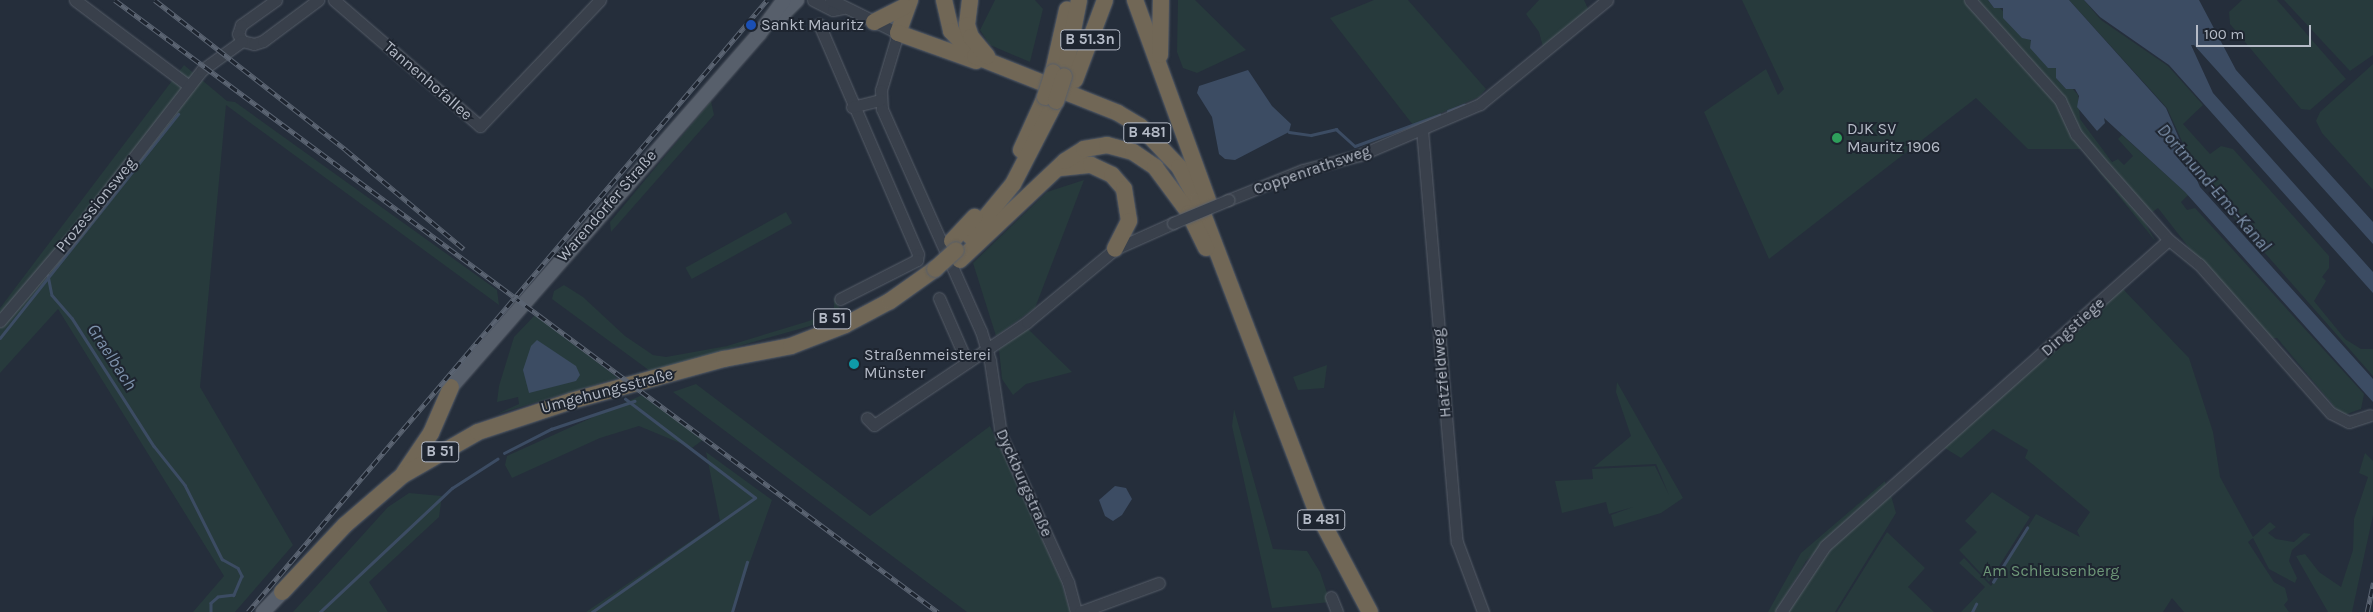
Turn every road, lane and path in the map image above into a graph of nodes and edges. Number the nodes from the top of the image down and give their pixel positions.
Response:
1 (75, 0) edge
2 (276, 0) edge
3 (318, 0) edge
4 (334, 0) edge
5 (600, 0) edge
6 (784, 0) edge
7 (797, 0) edge
8 (813, 0) edge
9 (944, 0) edge
10 (970, 0) edge
11 (1061, 0) edge
12 (1069, 0) edge
13 (1079, 0) edge
14 (1105, 0) edge
15 (1135, 0) edge
16 (1161, 0) edge
17 (1607, 0) edge
18 (1970, 0) edge
19 (837, 3) edge
20 (907, 4) edge
21 (1065, 20) junction
22 (874, 22) junction
23 (819, 24) dead end
24 (764, 27) junction
25 (898, 33) junction
26 (242, 42) junction
27 (1002, 68) junction
28 (1161, 70) junction
29 (1064, 76) junction
30 (189, 86) junction
31 (880, 100) junction
32 (1055, 101) junction
33 (852, 107) junction
34 (1422, 129) junction
35 (1056, 170) junction
36 (1210, 233) junction
37 (985, 235) junction
38 (2169, 240) junction
39 (1115, 249) junction
40 (956, 250) junction
41 (935, 269) junction
42 (1224, 269) junction
43 (939, 298) dead end
44 (840, 299) dead end
45 (0, 321) edge
46 (988, 350) junction
47 (724, 359) junction
48 (967, 362) junction
49 (452, 386) joint
50 (2370, 415) dead end
51 (867, 418) dead end
52 (402, 475) junction
53 (1159, 582) dead end
54 (282, 592) joint
55 (1331, 597) dead end
56 (263, 612) edge
57 (1078, 612) edge
58 (1337, 612) edge
59 (1370, 612) edge
60 (1483, 612) edge
61 (1781, 612) edge

1 - 30 street
2 - 26 street
3 - 26 street, Prozessionsweg
4 - 5 street, Tannenhofallee
6 - 24 main road, Warendorfer Straße
7 - 24 main road, Warendorfer Straße
8 - 19 street
9 - 27 highway
10 - 27 highway
11 - 21 highway
12 - 21 highway
13 - 29 highway
14 - 29 highway, B 51.3n
15 - 28 highway
16 - 28 highway
17 - 34 street, Coppenrathsweg
18 - 38 street
19 - 22 street
20 - 22 highway
20 - 25 highway
21 - 29 highway
22 - 25 street
23 - 33 street
24 - 49 main road, Warendorfer Straße
25 - 27 highway, B 481
25 - 31 street
26 - 30 street, Prozessionsweg
27 - 36 highway, B 481
28 - 36 highway
29 - 32 highway, bridge
29 - 32 highway
30 - 45 street, Prozessionsweg
31 - 33 street
31 - 46 street, Dyckburgstraße
32 - 37 highway
32 - 40 highway
33 - 44 street
34 - 39 street, Coppenrathsweg, bridge
34 - 60 street, Hatzfeldweg
35 - 37 highway
35 - 39 highway
35 - 42 highway
36 - 42 highway, B 481
37 - 40 highway
38 - 50 street
38 - 61 street, Dingstiege
39 - 46 street, Coppenrathsweg
40 - 41 highway
41 - 47 highway, Umgehungsstraße / B 51
41 - 47 highway, Umgehungsstraße / B 51
42 - 59 highway, B 481
43 - 48 street
46 - 48 street
46 - 57 street, Dyckburgstraße
47 - 52 highway, Umgehungsstraße / B 51
48 - 51 street
49 - 52 highway
52 - 54 highway, Umgehungsstraße / B 51
53 - 57 street, Dyckburgstraße
54 - 56 main road, B 51
55 - 58 street

